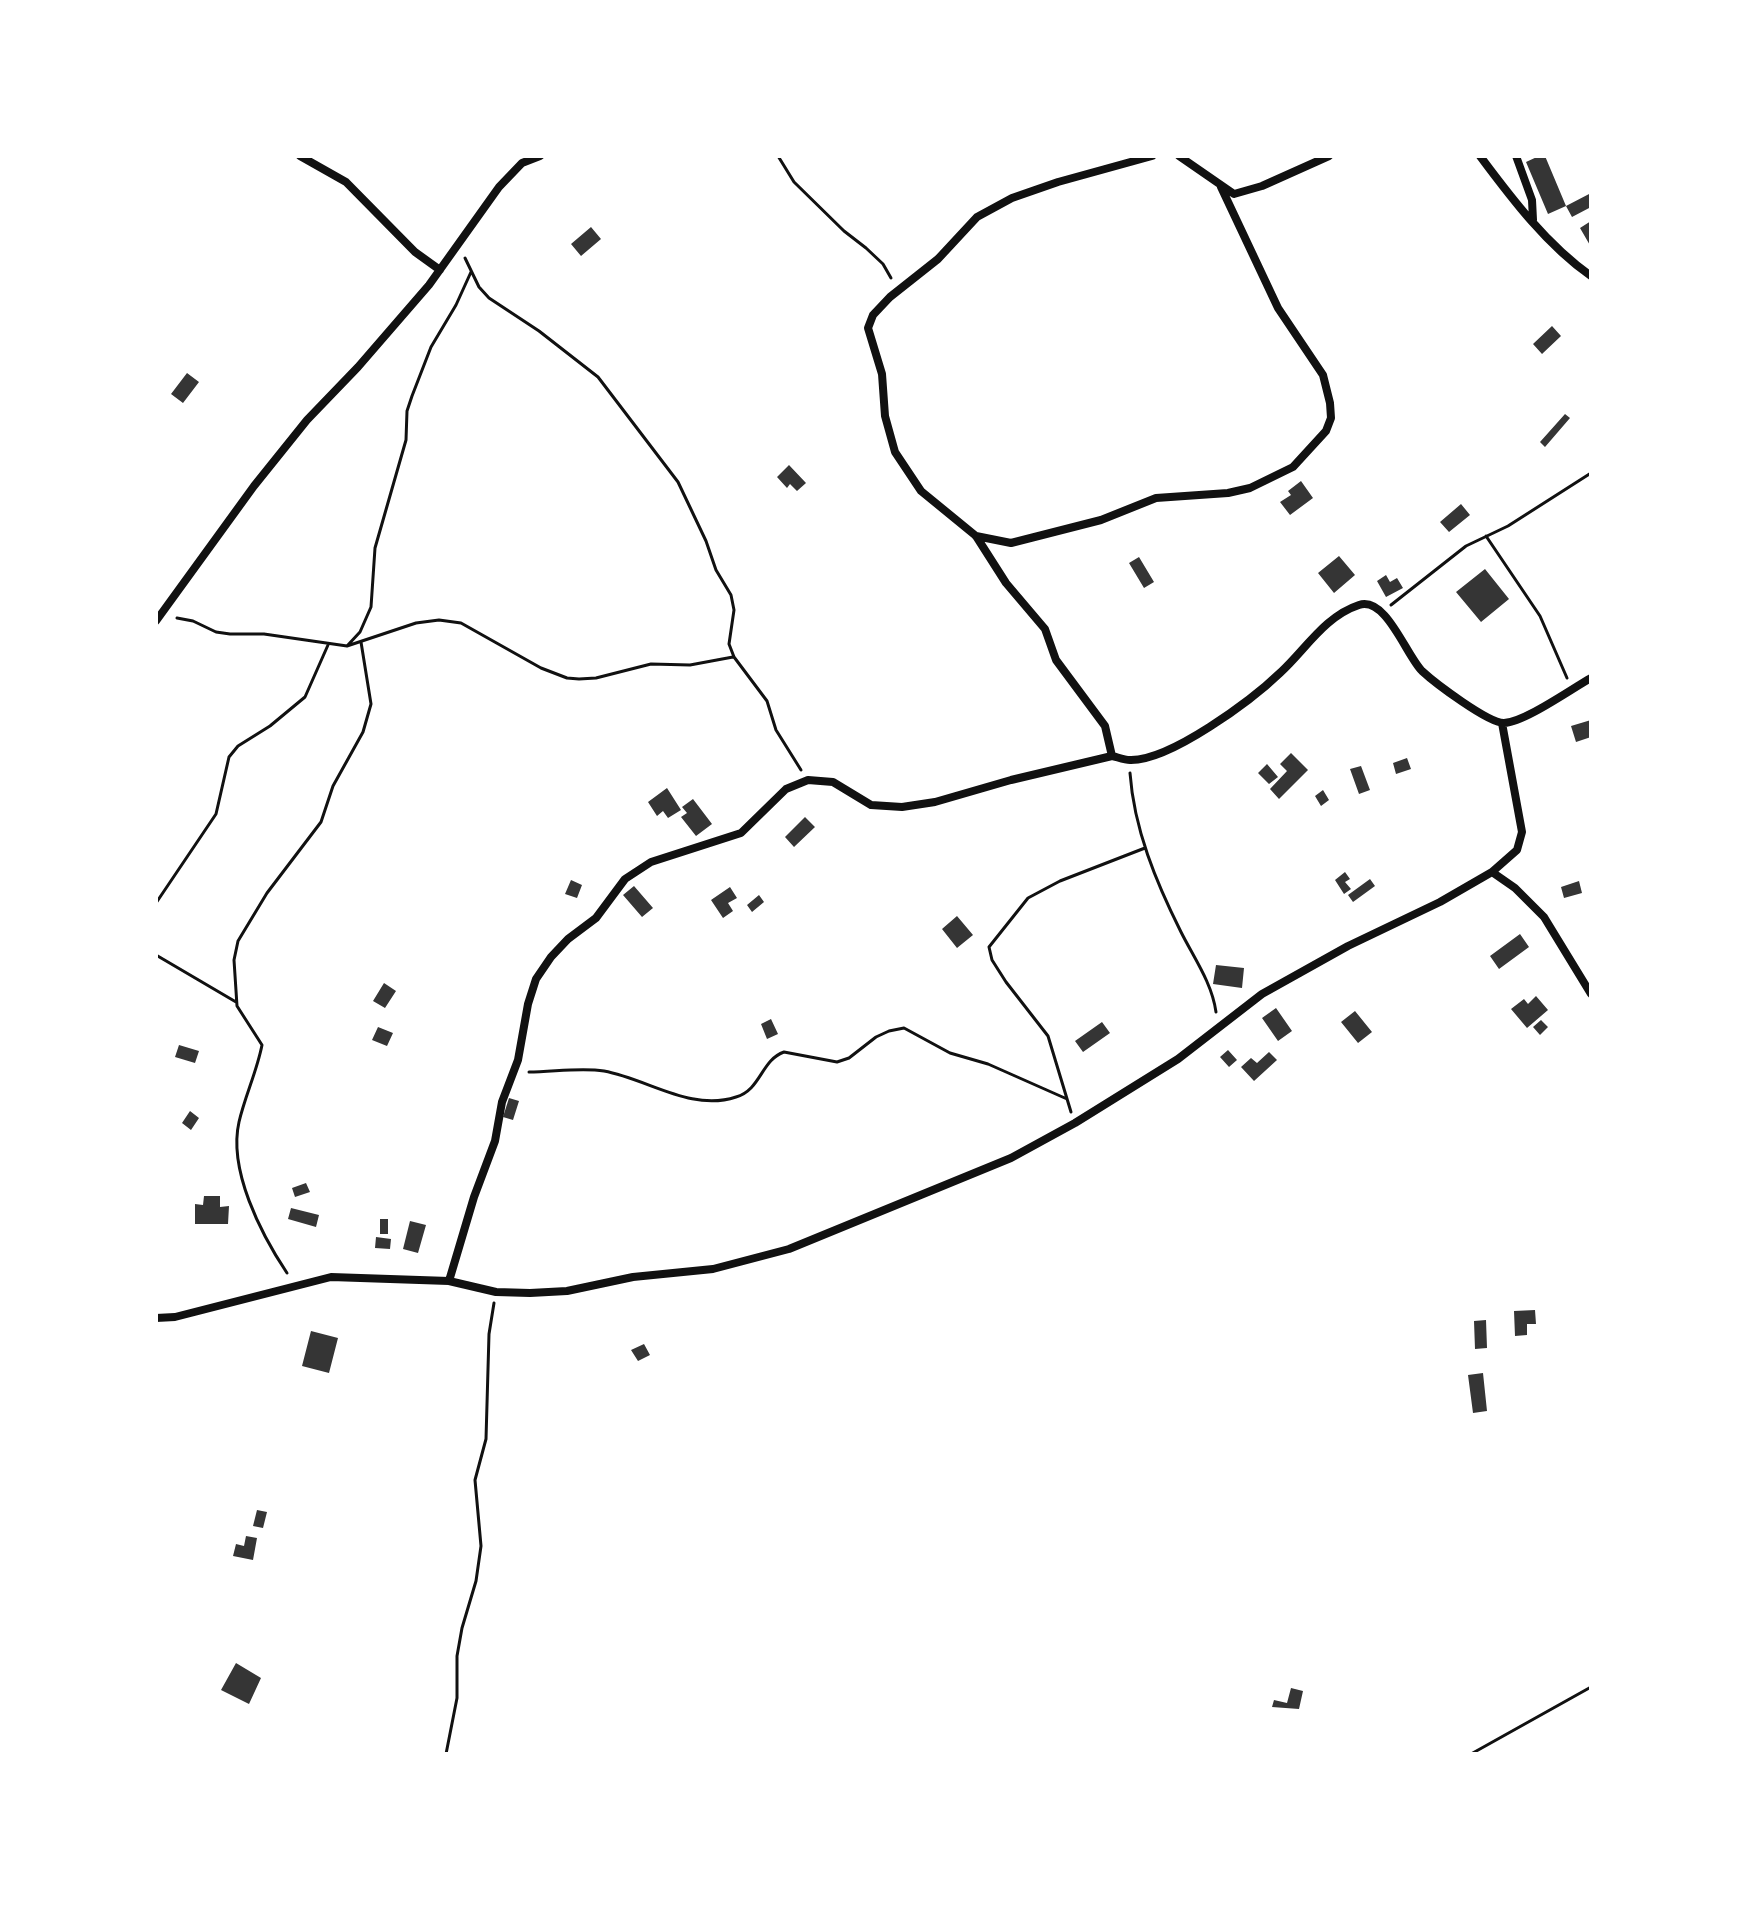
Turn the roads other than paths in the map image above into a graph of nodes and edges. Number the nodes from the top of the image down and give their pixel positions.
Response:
1 (300, 156) edge
2 (540, 156) edge
3 (1152, 156) edge
4 (1179, 156) edge
5 (1329, 156) edge
6 (1480, 156) edge
7 (1516, 156) edge
8 (1221, 187) junction
9 (1533, 220) junction
10 (440, 270) junction
11 (1591, 276) edge
12 (976, 536) junction
13 (157, 620) edge
14 (1591, 678) edge
15 (1502, 723) junction
16 (1112, 756) junction
17 (1492, 872) junction
18 (1591, 994) edge
19 (449, 1281) junction
20 (156, 1318) edge

1 - 10 street
2 - 10 street
3 - 12 street
4 - 8 street
5 - 8 street
6 - 9 street
7 - 9 street
8 - 12 street
9 - 11 street
10 - 13 street
12 - 16 street
14 - 15 street
15 - 16 street
15 - 17 street
16 - 19 street
17 - 18 street
17 - 19 street
19 - 20 street

